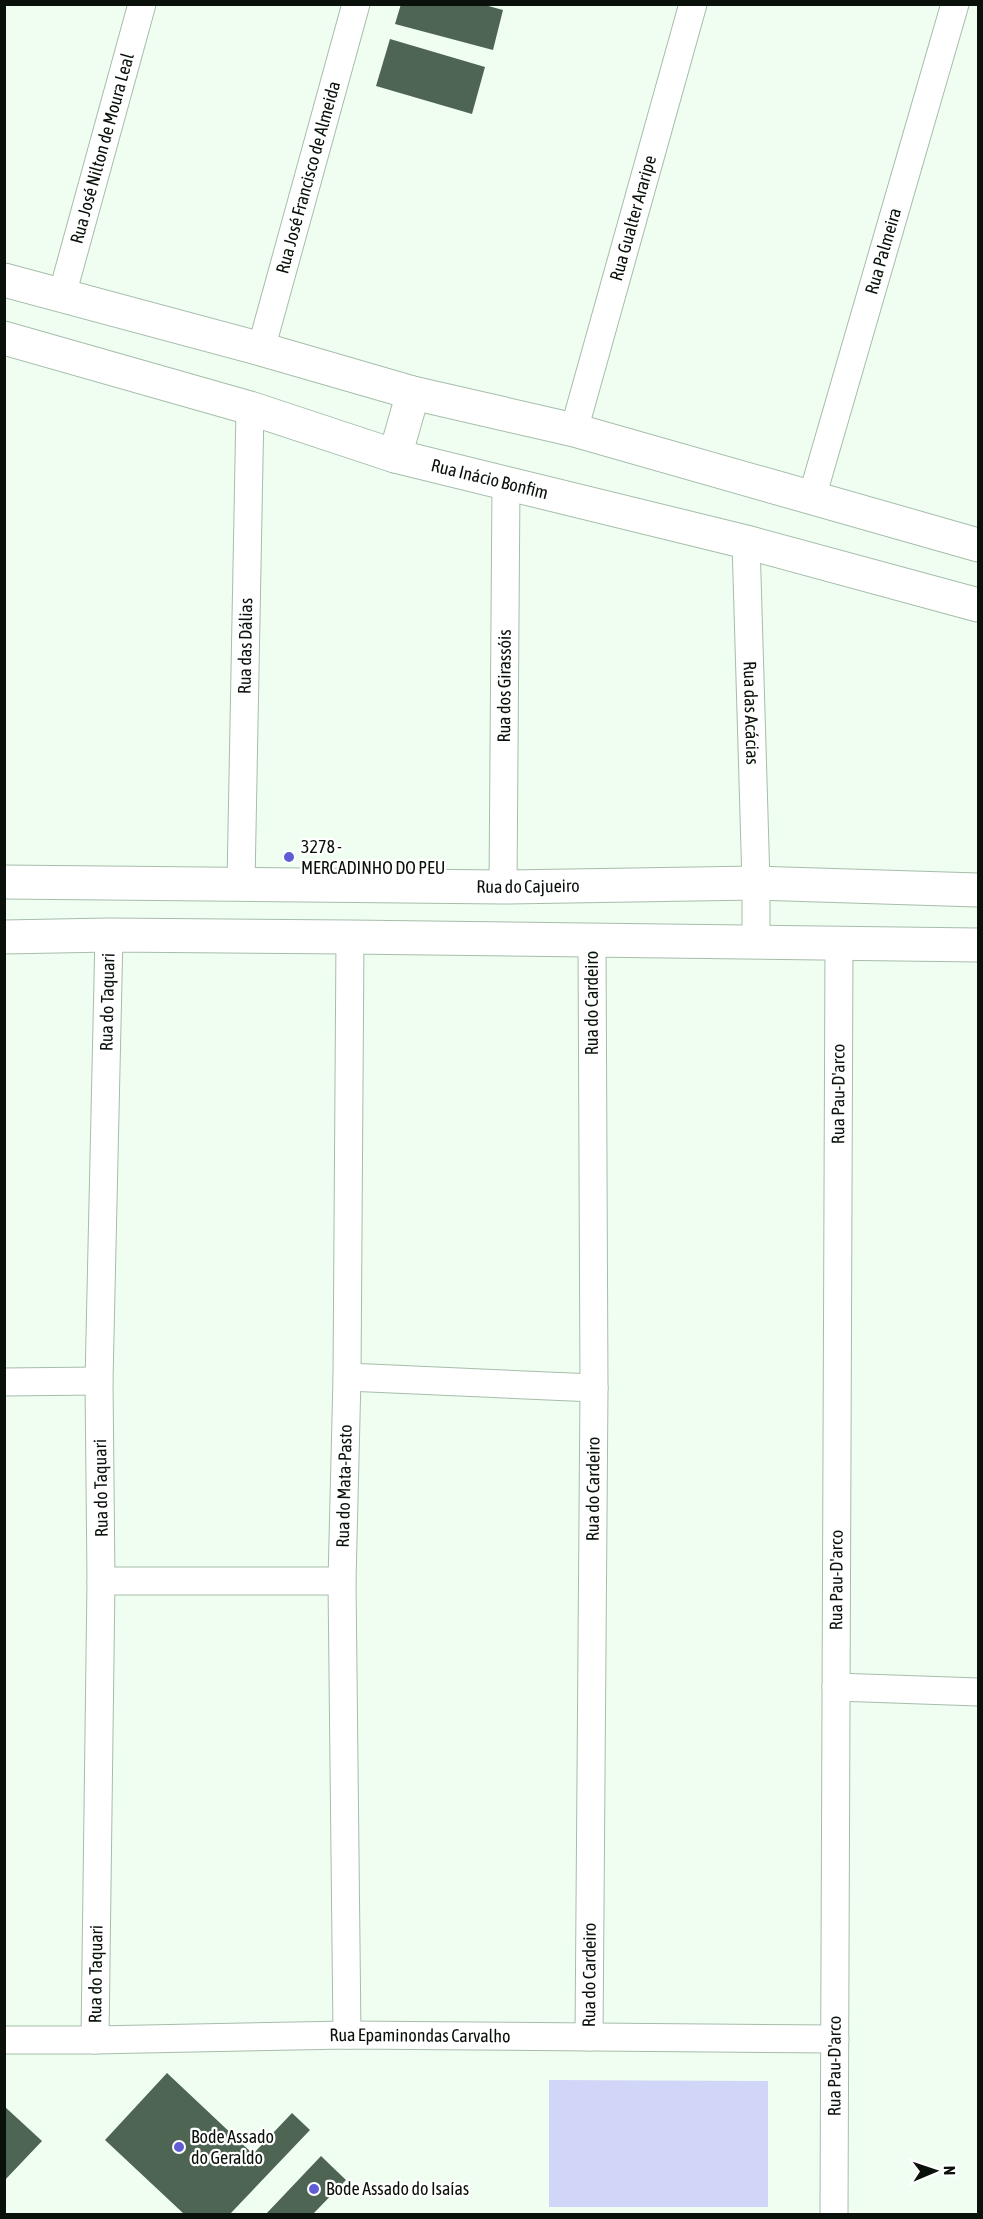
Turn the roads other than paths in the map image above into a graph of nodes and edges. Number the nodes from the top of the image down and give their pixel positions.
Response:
1 (142, 4) edge
2 (356, 4) edge
3 (693, 4) edge
4 (955, 4) edge
5 (4, 280) edge
6 (62, 295) junction
7 (4, 338) edge
8 (261, 349) junction
9 (413, 393) junction
10 (250, 408) junction
11 (574, 430) junction
12 (395, 456) junction
13 (506, 484) junction
14 (812, 497) junction
15 (746, 542) junction
16 (978, 545) edge
17 (978, 605) edge
18 (4, 882) edge
19 (756, 883) junction
20 (241, 884) junction
21 (503, 887) junction
22 (978, 890) edge
23 (109, 935) junction
24 (4, 937) edge
25 (350, 937) junction
26 (592, 941) junction
27 (756, 941) junction
28 (840, 943) junction
29 (978, 945) edge
30 (346, 1377) junction
31 (99, 1381) junction
32 (4, 1382) edge
33 (594, 1388) junction
34 (102, 1581) junction
35 (342, 1581) junction
36 (836, 1687) junction
37 (978, 1692) edge
38 (347, 2036) junction
39 (589, 2037) junction
40 (835, 2039) junction
41 (4, 2040) edge
42 (95, 2040) junction
43 (834, 2214) edge

1 - 6 street, Rua José Nilton de Moura Leal
2 - 8 street, Rua José Francisco de Almeida
3 - 11 street, Rua Gualter Araripe
4 - 14 street, Rua Palmeira
5 - 6 street
6 - 8 street
7 - 10 street, Rua Inácio Bonfim
8 - 9 street
9 - 11 street
9 - 12 street
10 - 12 street, Rua Inácio Bonfim
10 - 20 street, Rua das Dálias
11 - 14 street
12 - 13 street, Rua Inácio Bonfim
13 - 15 street, Rua Inácio Bonfim
13 - 21 street, Rua dos Girassóis
14 - 16 street
15 - 17 street, Rua Inácio Bonfim
15 - 19 street, Rua das Acácias
18 - 20 street, Rua do Cajueiro
19 - 21 street, Rua do Cajueiro
19 - 22 street, Rua do Cajueiro
19 - 27 street, Rua das Acácias
20 - 21 street, Rua do Cajueiro
23 - 24 street
23 - 25 street
23 - 31 street, Rua do Taquari
25 - 26 street
25 - 30 street, Rua do Mata-Pasto
26 - 27 street
26 - 33 street, Rua do Cardeiro
27 - 28 street
28 - 29 street
28 - 36 street, Rua Pau-D'arco
30 - 33 street
30 - 35 street, Rua do Mata-Pasto
31 - 32 street
31 - 34 street, Rua do Taquari
33 - 39 street, Rua do Cardeiro
34 - 35 street
34 - 42 street, Rua do Taquari
35 - 38 street, Rua do Mata-Pasto
36 - 37 street
36 - 40 street, Rua Pau-D'arco
38 - 39 street, Rua Epaminondas Carvalho
38 - 42 street, Rua Epaminondas Carvalho
39 - 40 street, Rua Epaminondas Carvalho
40 - 43 street, Rua Pau-D'arco
41 - 42 street, Rua Epaminondas Carvalho

